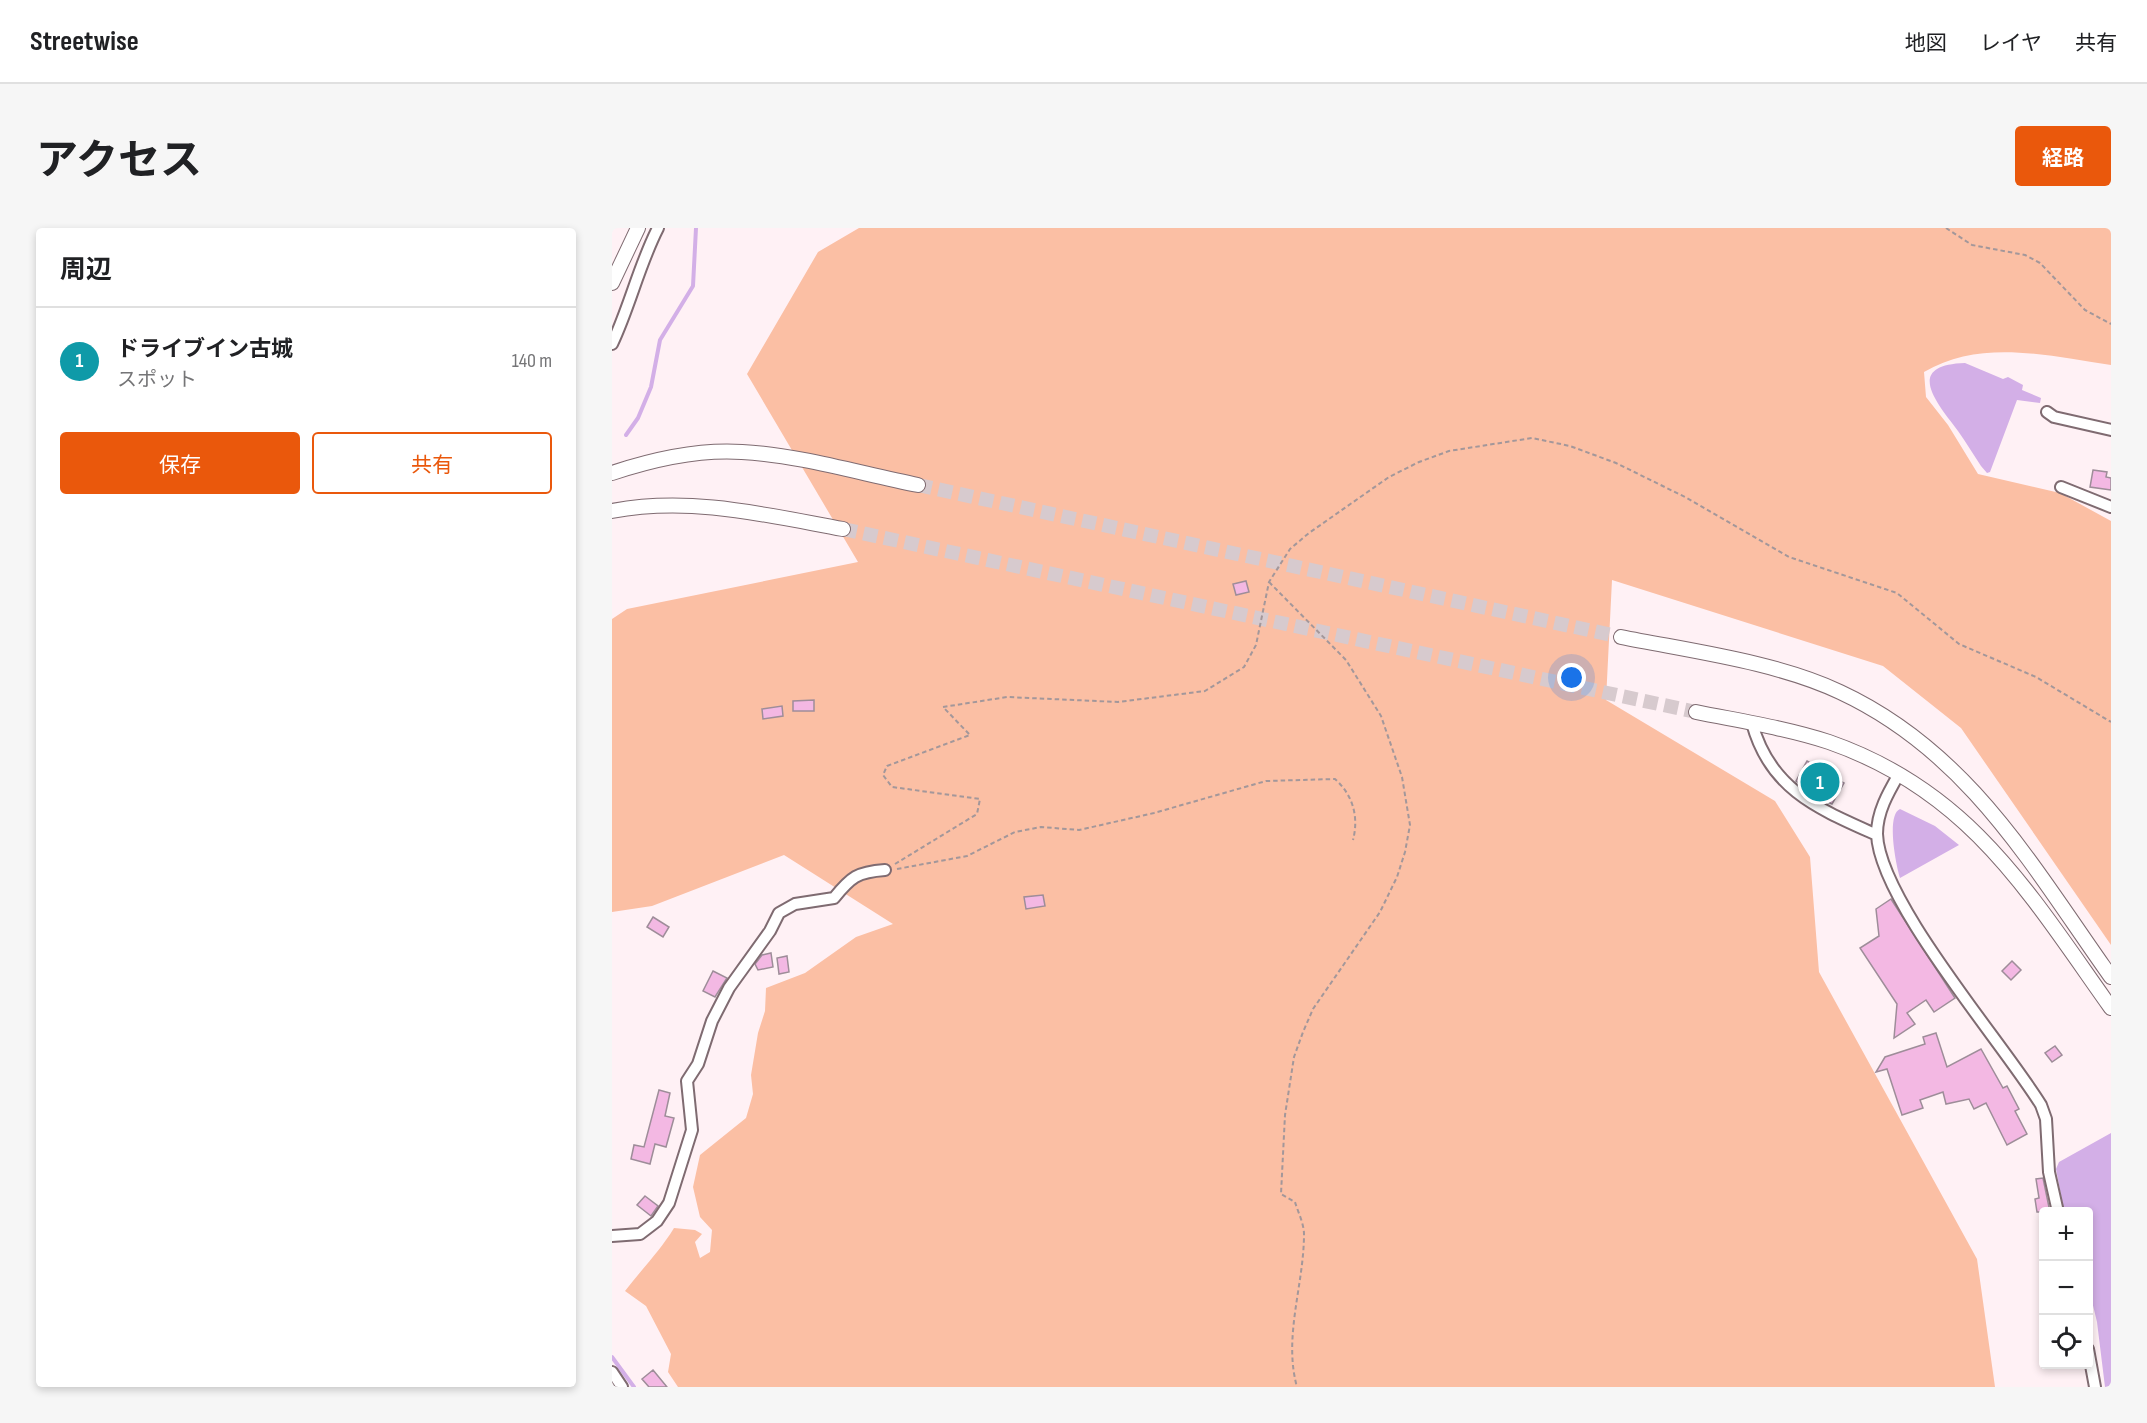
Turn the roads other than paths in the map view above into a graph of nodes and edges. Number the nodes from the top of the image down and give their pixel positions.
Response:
1 (638, 228) edge
2 (658, 228) edge
3 (612, 283) edge
4 (612, 344) edge
5 (2047, 412) dead end
6 (2111, 430) edge
7 (612, 473) edge
8 (918, 485) tunnel mouth
9 (2061, 487) dead end
10 (2111, 507) edge
11 (612, 512) edge
12 (843, 529) tunnel mouth
13 (1621, 637) tunnel mouth
14 (1696, 712) tunnel mouth
15 (1752, 723) junction
16 (1899, 774) junction
17 (1877, 835) junction
18 (885, 870) road end
19 (2111, 977) edge
20 (2111, 1008) edge
21 (2057, 1207) edge
22 (612, 1236) edge
23 (2092, 1369) edge
24 (612, 1372) edge
25 (622, 1387) edge
26 (2095, 1387) edge

1 - 3 street
2 - 4 street
5 - 6 street
7 - 8 street
9 - 10 street
11 - 12 street
13 - 19 street
14 - 15 street
15 - 16 street
15 - 17 street
16 - 17 street
16 - 20 street
17 - 21 street
18 - 22 street
23 - 26 street
24 - 25 street

